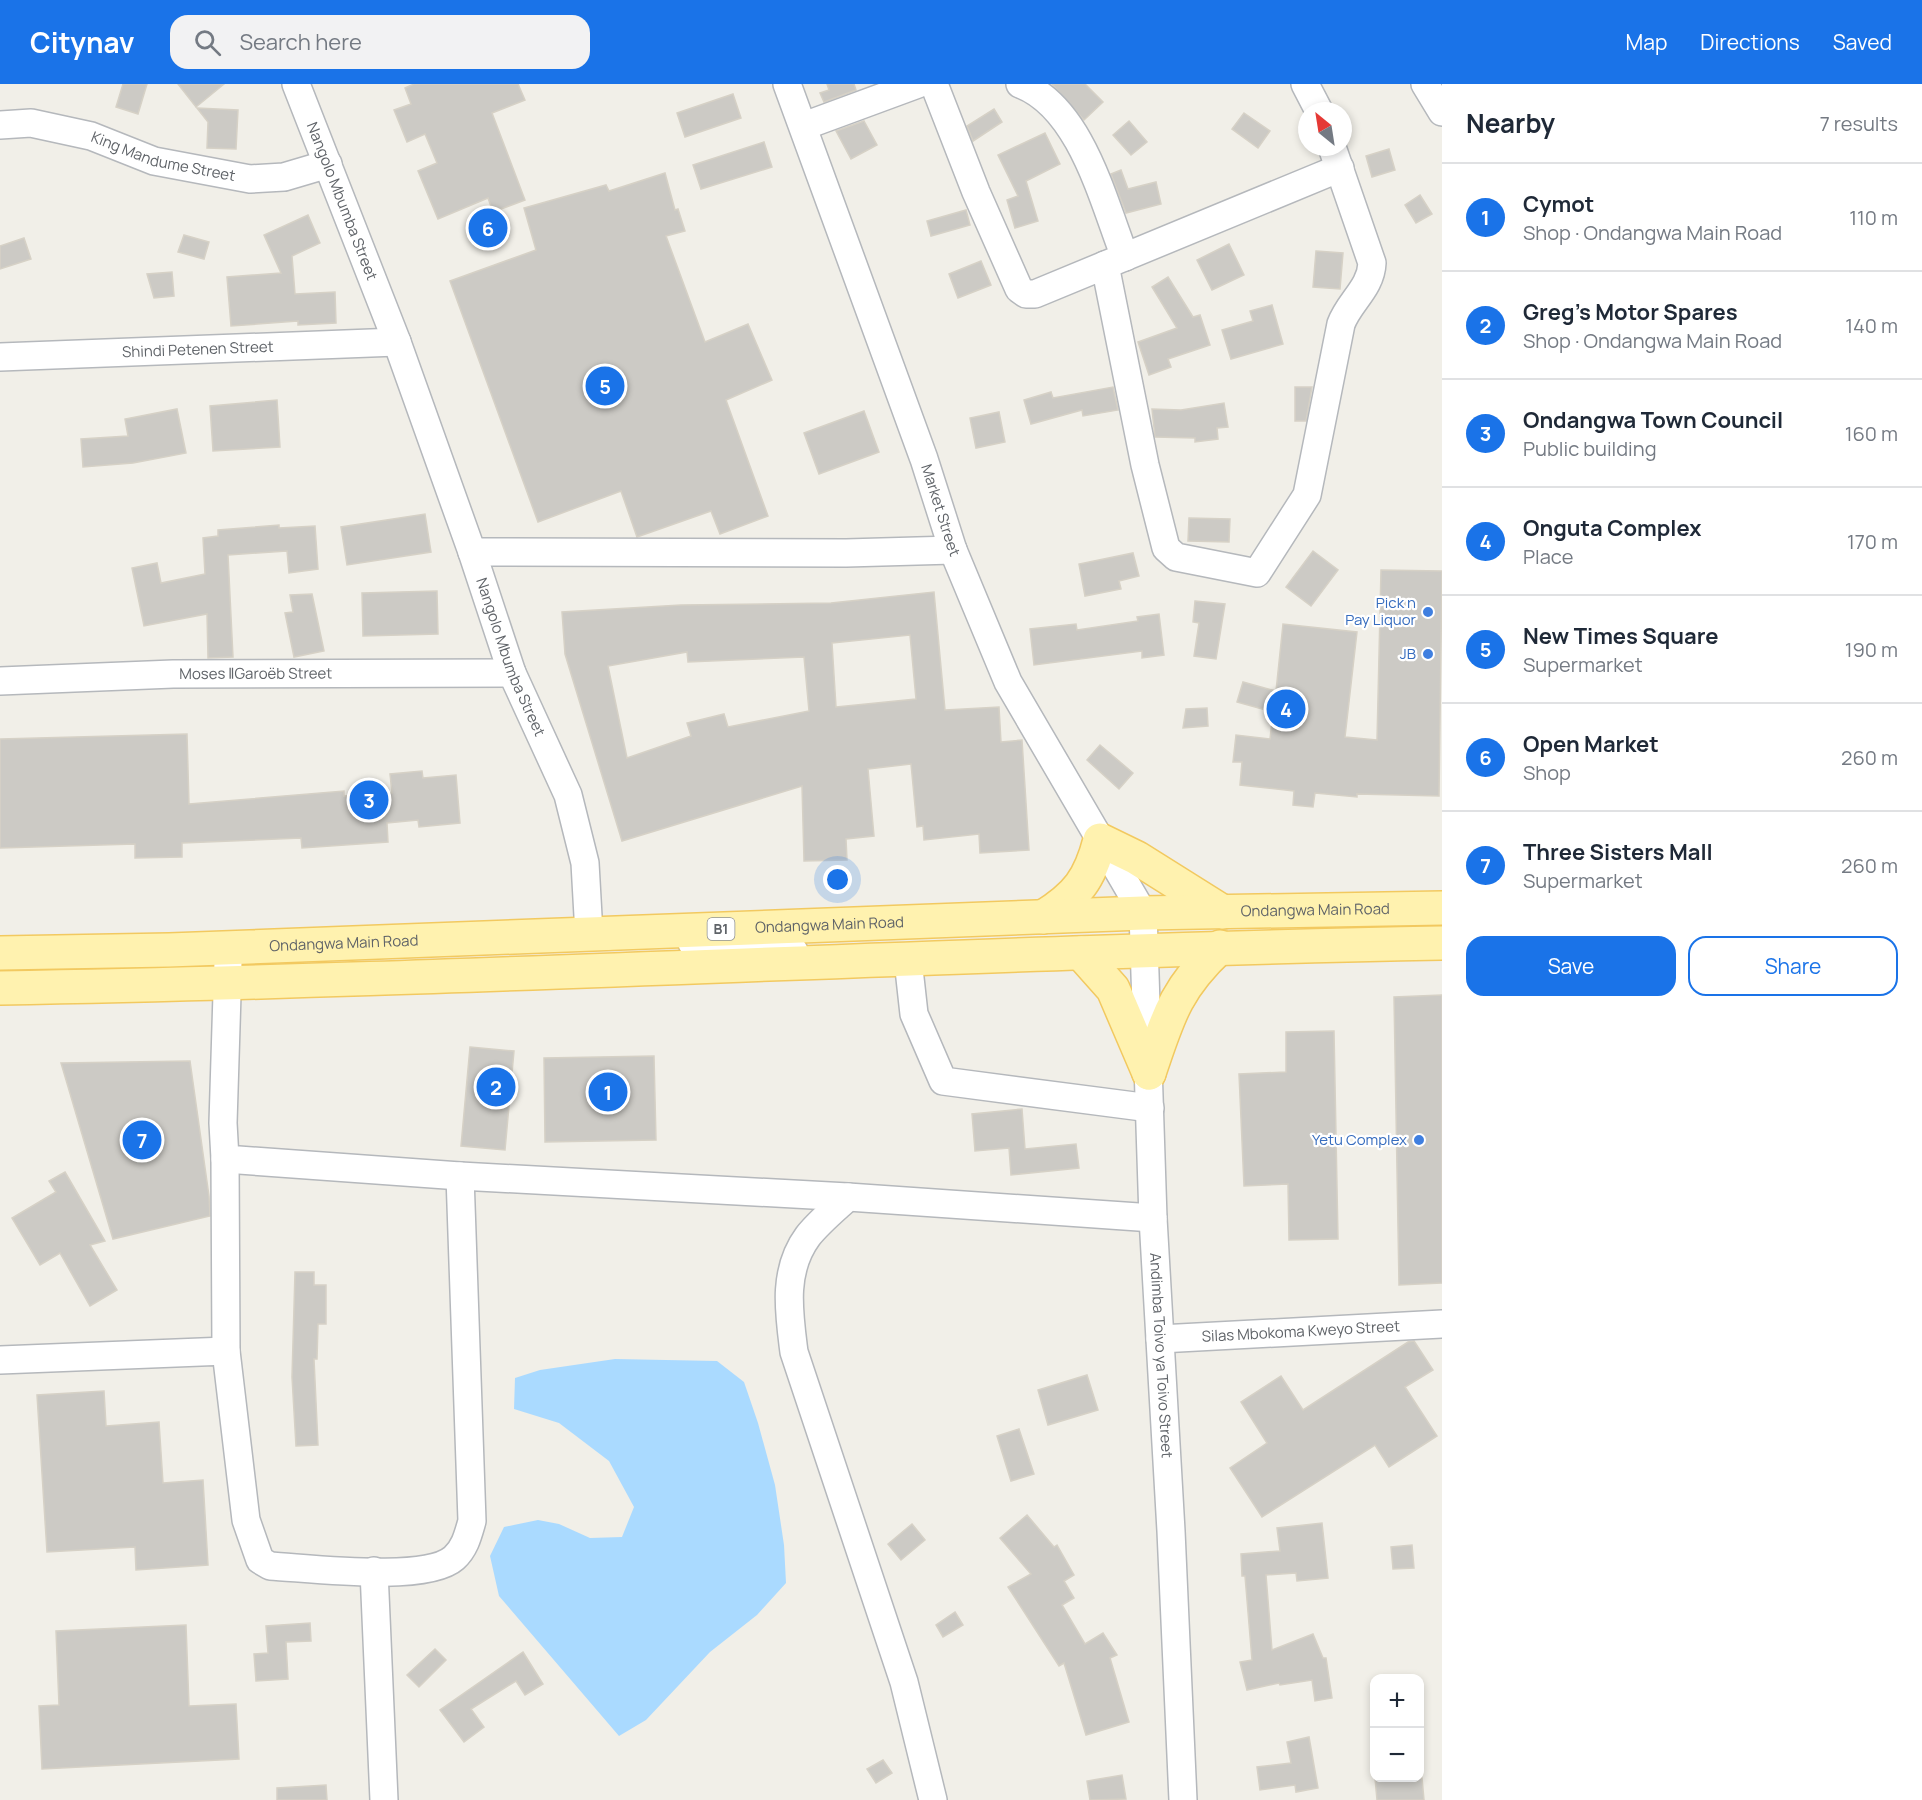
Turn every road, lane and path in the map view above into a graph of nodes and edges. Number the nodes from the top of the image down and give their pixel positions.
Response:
1 (296, 84) edge
2 (787, 84) edge
3 (918, 84) edge
4 (934, 84) edge
5 (1020, 84) edge
6 (1305, 84) edge
7 (1425, 84) edge
8 (1314, 102) edge
9 (1442, 112) edge
10 (0, 126) edge
11 (804, 126) junction
12 (1336, 158) edge
13 (328, 164) junction
14 (1115, 261) junction
15 (397, 342) junction
16 (0, 357) edge
17 (953, 550) junction
18 (472, 552) junction
19 (512, 673) junction
20 (0, 681) edge
21 (1100, 840) junction
22 (1442, 908) edge
23 (1223, 912) junction
24 (1143, 913) junction
25 (1043, 917) junction
26 (589, 934) junction
27 (1442, 944) edge
28 (1220, 947) junction
29 (228, 948) junction
30 (1144, 951) junction
31 (0, 953) edge
32 (1081, 953) junction
33 (908, 960) junction
34 (226, 984) junction
35 (0, 988) edge
36 (1149, 1073) junction
37 (1150, 1108) junction
38 (225, 1159) junction
39 (460, 1176) junction
40 (848, 1197) junction
41 (1153, 1218) junction
42 (1442, 1324) edge
43 (1160, 1339) junction
44 (226, 1351) junction
45 (0, 1360) edge
46 (374, 1571) junction
47 (384, 1800) edge
48 (933, 1800) edge
49 (1183, 1800) edge

1 - 13 street, Nangolo Mbumba Street
2 - 11 street, Market Street
3 - 11 street
4 - 14 street
5 - 14 street
6 - 8 street
7 - 9 street
10 - 13 street, King Mandume Street
11 - 17 street, Market Street
12 - 14 street
12 - 14 street
13 - 15 street, Nangolo Mbumba Street
15 - 16 street, Shindi Petenen Street
15 - 18 street, Nangolo Mbumba Street
17 - 18 street
17 - 21 street, Market Street
18 - 19 street, Nangolo Mbumba Street
19 - 20 street, Moses ǁGaroëb Street
19 - 26 street, Nangolo Mbumba Street
21 - 23 main road
21 - 24 street, Market Street
21 - 25 main road
22 - 23 main road, Ondangwa Main Road / B1
23 - 24 main road, Ondangwa Main Road / B1
24 - 25 main road, Ondangwa Main Road / B1
24 - 30 street, Andimba Toivo ya Toivo Street
25 - 26 main road, Ondangwa Main Road / B1
26 - 29 main road, Ondangwa Main Road / B1
26 - 33 street
27 - 28 main road
28 - 30 main road
28 - 36 main road
29 - 31 main road, Ondangwa Main Road / B1
29 - 34 street
30 - 32 main road
30 - 36 street, Andimba Toivo ya Toivo Street
32 - 33 main road
32 - 36 main road
33 - 34 main road
33 - 37 street
34 - 35 main road
34 - 38 street
36 - 37 street, Andimba Toivo ya Toivo Street
37 - 41 street, Andimba Toivo ya Toivo Street
38 - 39 street
38 - 44 street
39 - 40 street
39 - 46 street
40 - 41 street
40 - 48 street
41 - 43 street, Andimba Toivo ya Toivo Street
42 - 43 street, Silas Mbokoma Kweyo Street
43 - 49 street, Andimba Toivo ya Toivo Street
44 - 45 street
44 - 46 street
46 - 47 street

